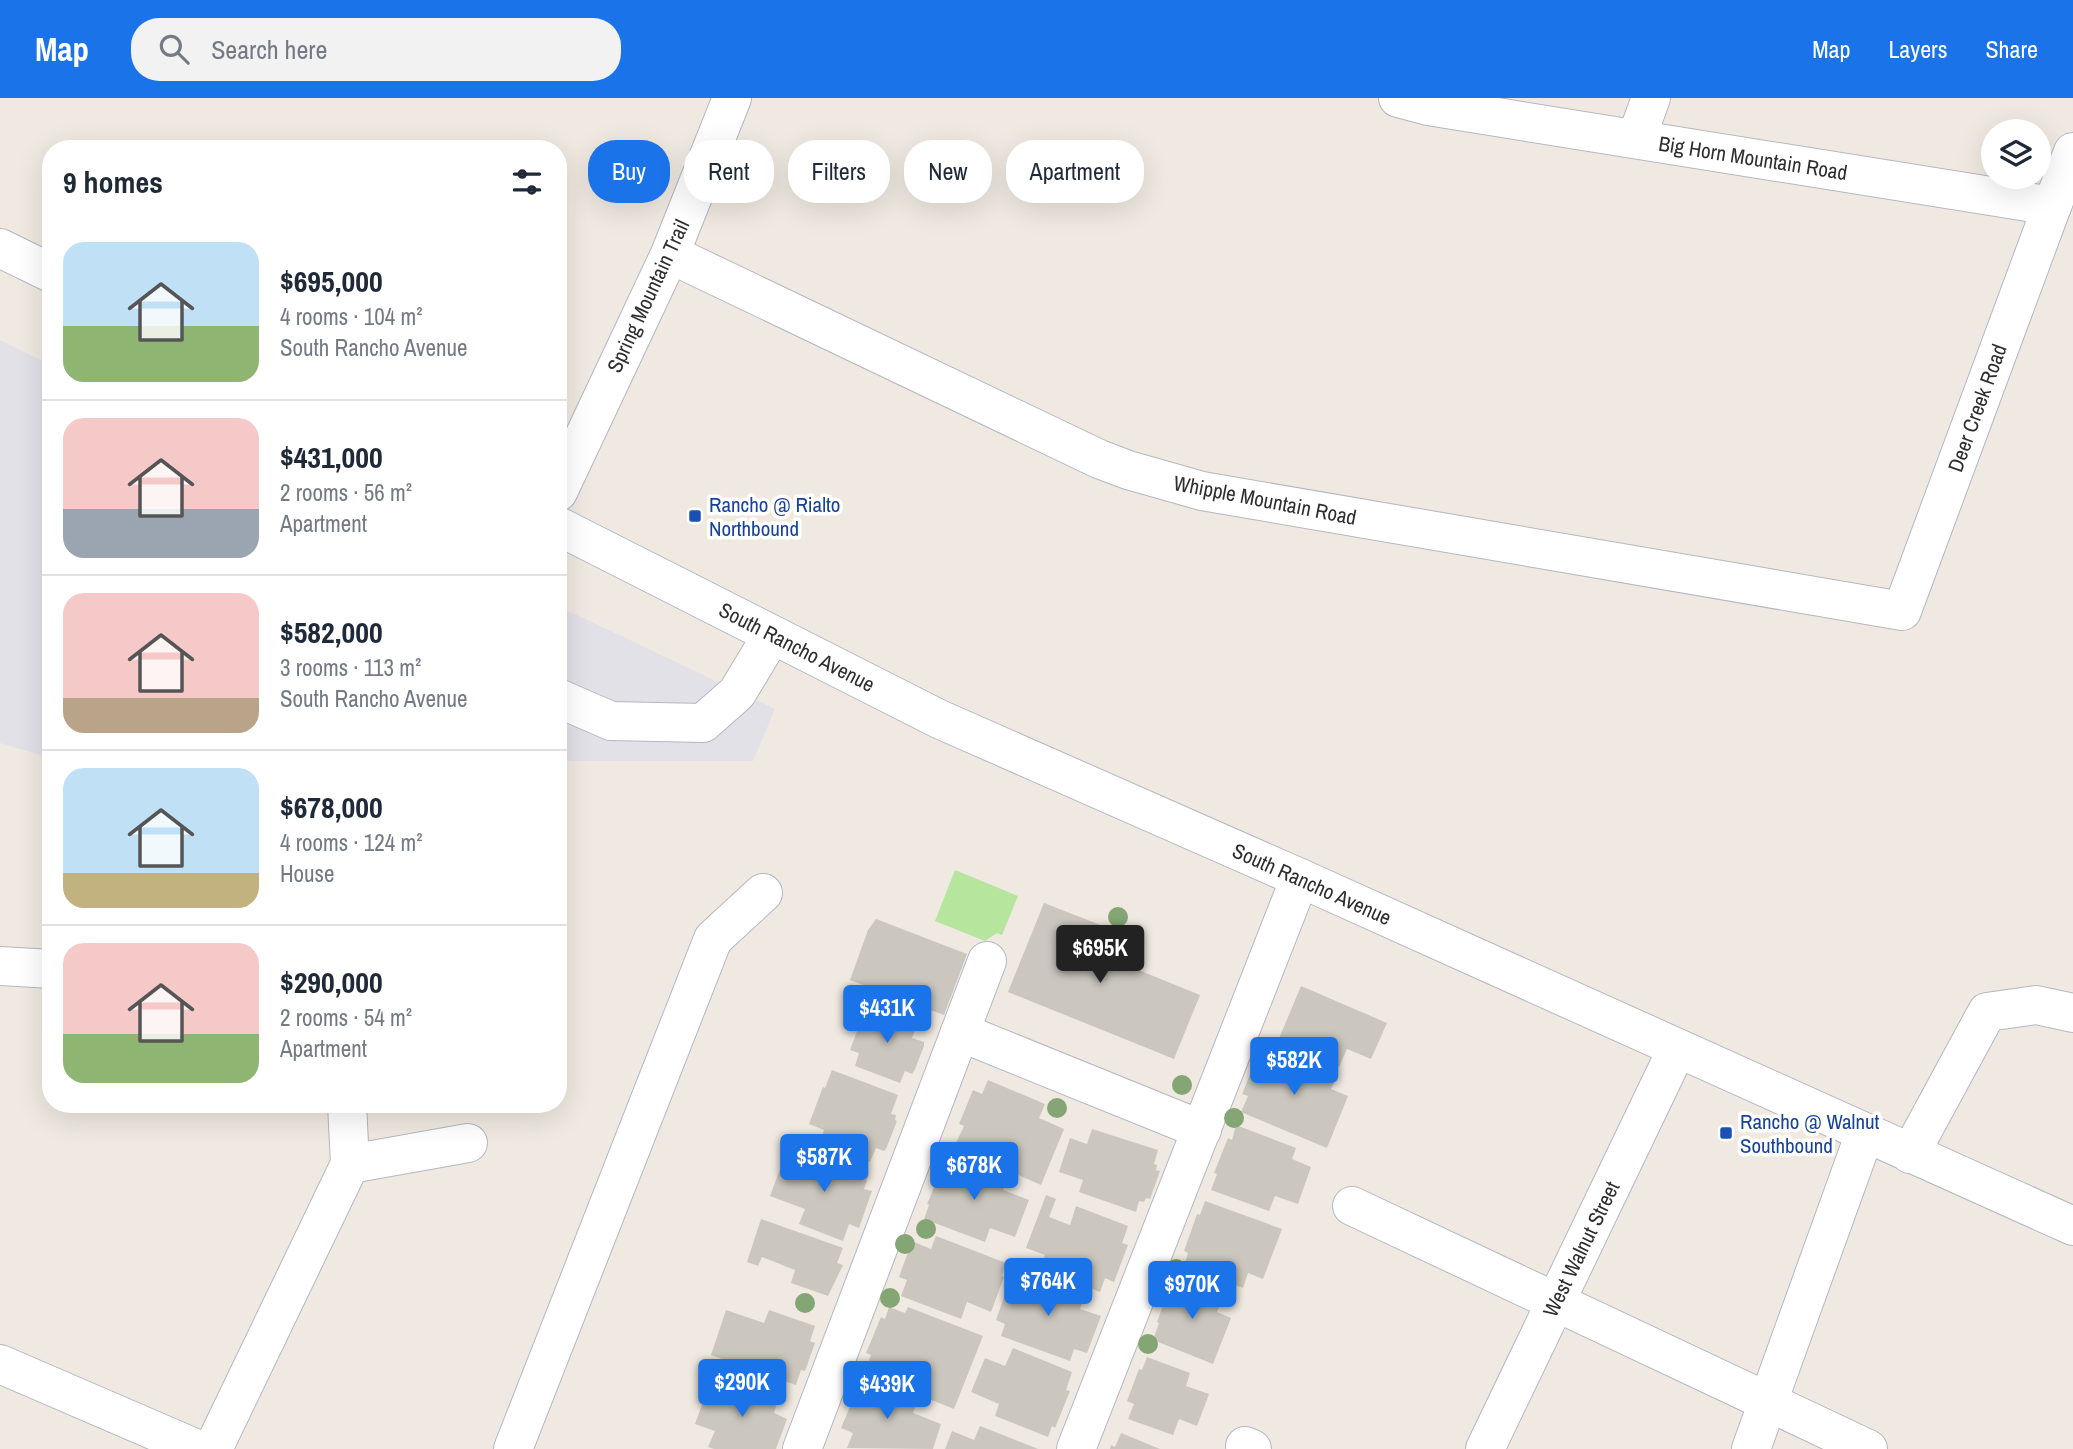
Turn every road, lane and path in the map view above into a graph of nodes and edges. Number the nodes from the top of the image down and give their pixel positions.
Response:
1 (732, 98) edge
2 (1398, 98) edge
3 (1651, 98) edge
4 (1636, 139) junction
5 (2073, 152) edge
6 (2052, 206) junction
7 (0, 248) edge
8 (670, 254) junction
9 (42, 269) edge
10 (567, 473) edge
11 (567, 531) edge
12 (1902, 611) joint
13 (772, 635) junction
14 (567, 702) edge
15 (1300, 878) junction
16 (763, 893) dead end
17 (987, 961) dead end
18 (0, 966) edge
19 (42, 968) edge
20 (2073, 1013) edge
21 (960, 1032) junction
22 (1677, 1049) junction
23 (347, 1113) edge
24 (1202, 1130) junction
25 (1865, 1133) junction
26 (468, 1143) dead end
27 (1910, 1154) junction
28 (350, 1164) junction
29 (1352, 1206) dead end
30 (2073, 1226) edge
31 (1556, 1303) junction
32 (0, 1364) edge
33 (1768, 1402) junction
34 (197, 1449) edge
35 (213, 1449) edge
36 (513, 1449) edge
37 (802, 1449) edge
38 (1076, 1449) edge
39 (1485, 1449) edge
40 (1751, 1449) edge
41 (1868, 1449) edge

1 - 8 street, Spring Mountain Trail
2 - 4 street, Big Horn Mountain Road
3 - 4 street
4 - 6 street, Big Horn Mountain Road
5 - 6 street
6 - 12 street, Deer Creek Road
7 - 9 street
8 - 10 street, Spring Mountain Trail
8 - 12 street, Whipple Mountain Road
11 - 13 street, South Rancho Avenue
13 - 14 street
13 - 15 street, South Rancho Avenue
15 - 22 street, South Rancho Avenue
15 - 24 street
16 - 36 street
17 - 21 street
18 - 19 street
20 - 27 street
21 - 24 street
21 - 37 street
22 - 25 street, South Rancho Avenue
22 - 31 street, West Walnut Street
23 - 28 street
24 - 38 street
25 - 27 street, South Rancho Avenue
25 - 33 street
26 - 28 street
27 - 30 street, South Rancho Avenue
28 - 35 street
29 - 31 street
31 - 33 street
31 - 39 street, West Walnut Street
32 - 34 street
33 - 40 street
33 - 41 street

